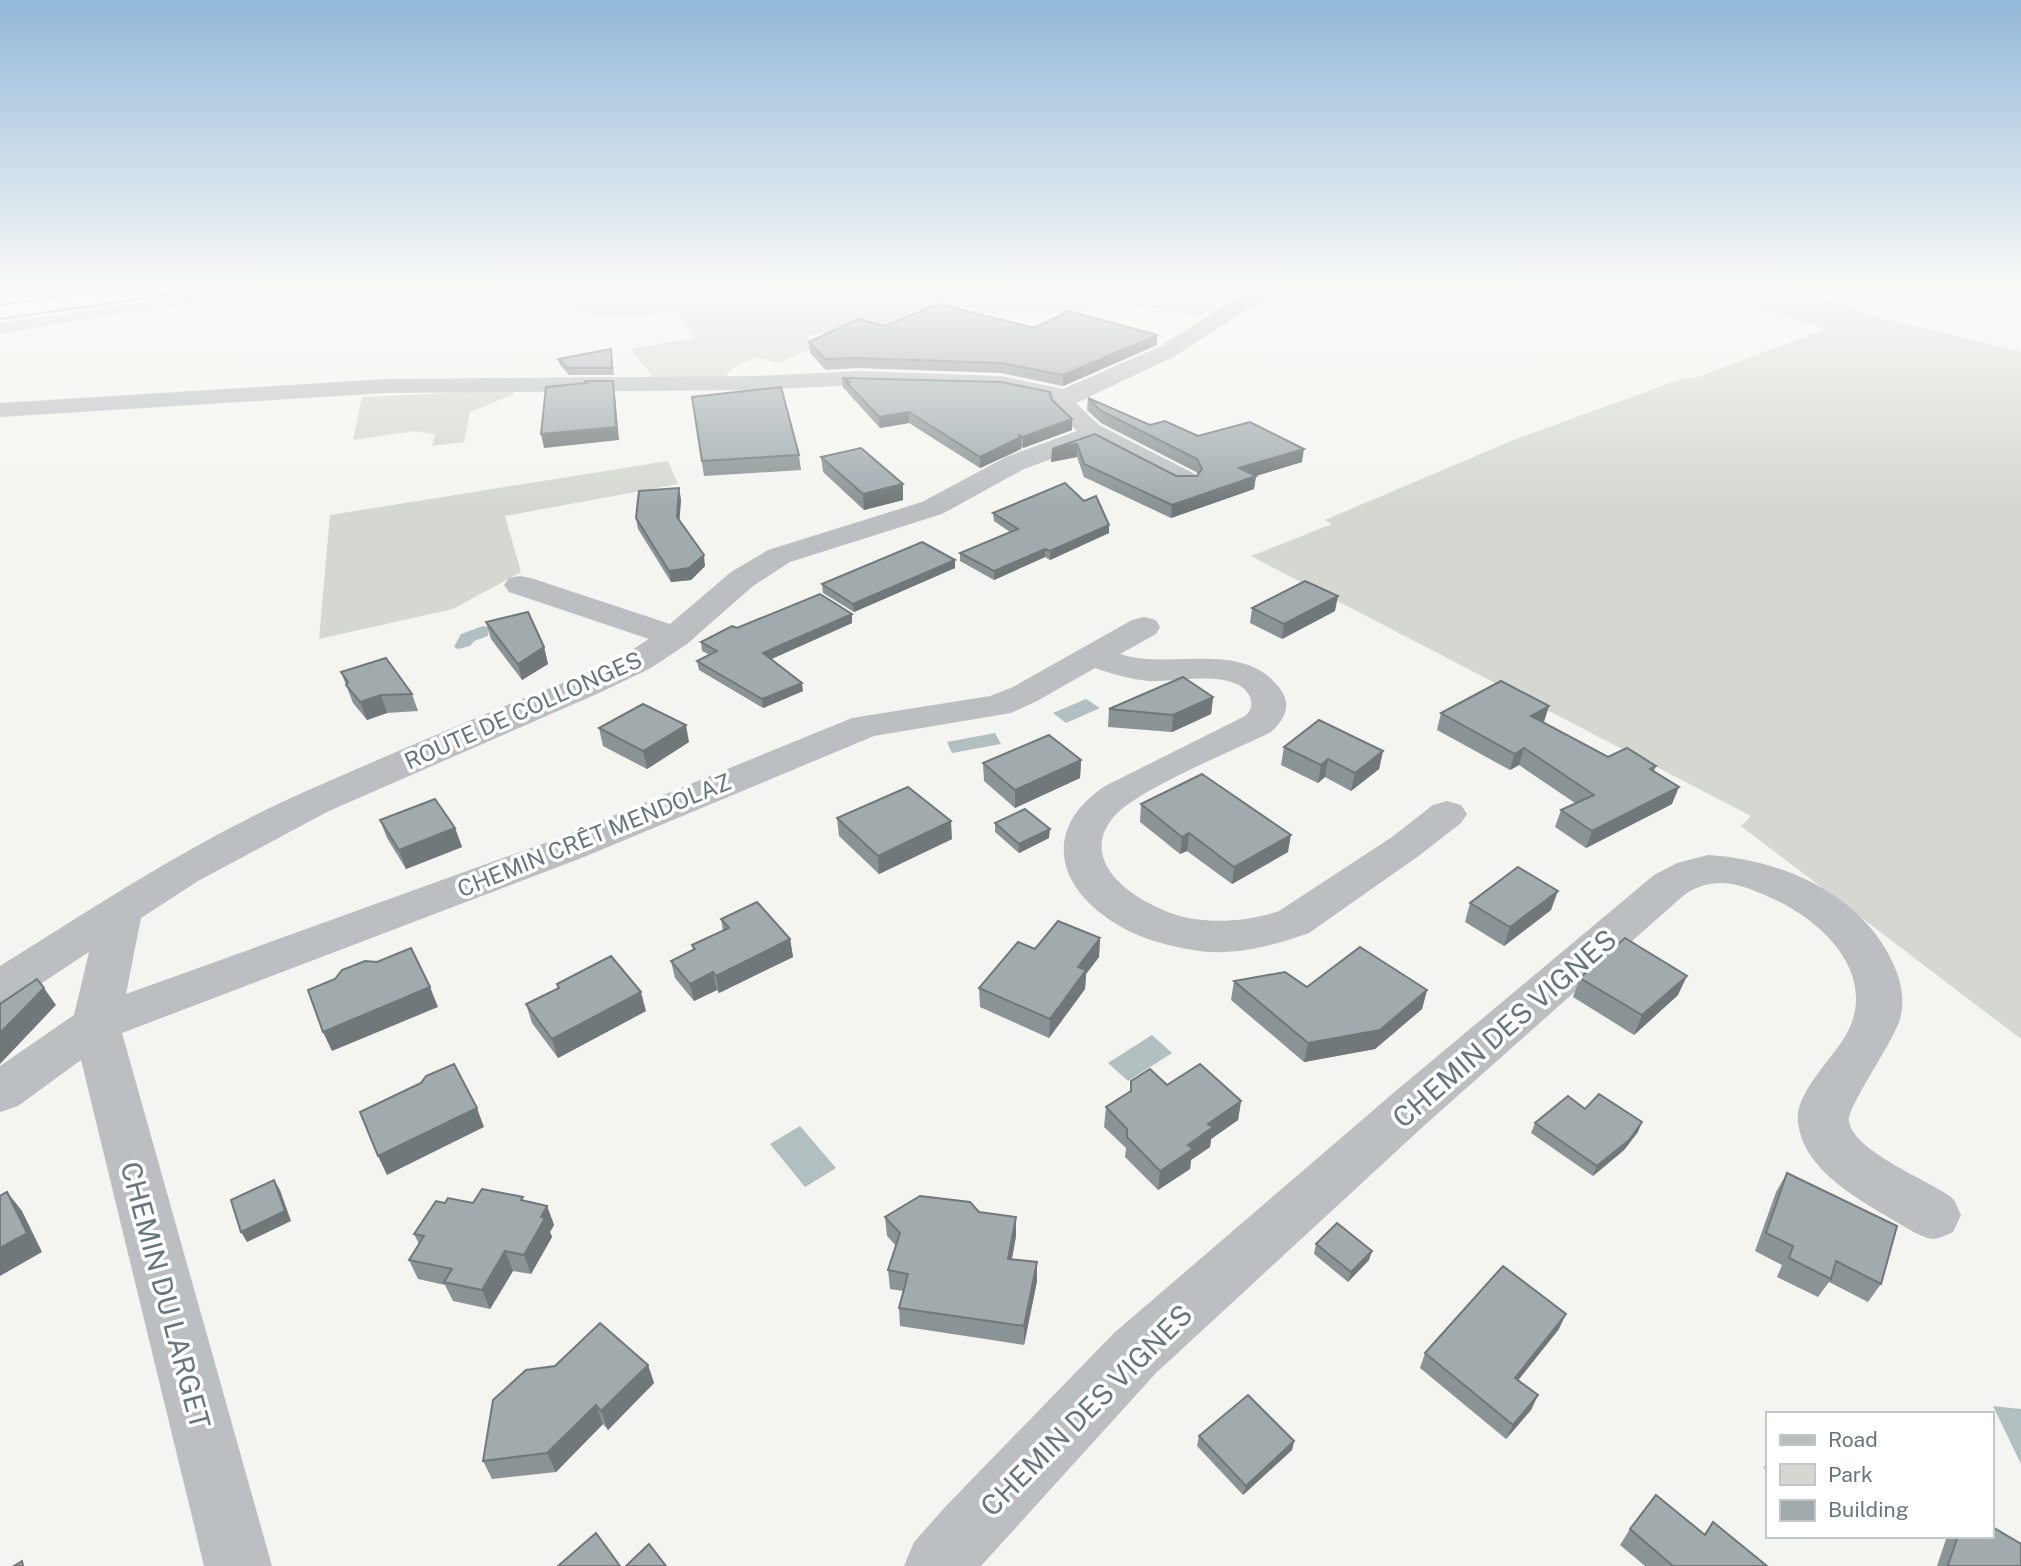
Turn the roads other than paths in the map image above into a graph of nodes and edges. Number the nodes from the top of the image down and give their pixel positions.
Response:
1 (1149, 360) edge
2 (1066, 397) junction
3 (0, 410) edge
4 (1090, 432) junction
5 (1185, 480) edge
6 (556, 569) dead end
7 (520, 584) junction
8 (492, 601) dead end
9 (1144, 626) dead end
10 (675, 637) junction
11 (1092, 656) junction
12 (1447, 814) dead end
13 (121, 908) junction
14 (0, 988) edge
15 (96, 1024) junction
16 (0, 1092) edge
17 (1934, 1215) dead end
18 (239, 1566) edge
19 (938, 1566) edge

1 - 2 street
2 - 3 street
2 - 4 street
4 - 5 street
4 - 10 street, ROUTE DE COLLONGES
6 - 7 street
7 - 8 street
7 - 10 street
9 - 11 street, CHEMIN CRÊT MENDOLAZ
10 - 13 street, ROUTE DE COLLONGES
11 - 12 street
11 - 15 street, CHEMIN CRÊT MENDOLAZ
13 - 14 street, ROUTE DE COLLONGES
13 - 15 street, CHEMIN DU LARGET
15 - 16 street
15 - 18 street, CHEMIN DU LARGET
17 - 19 street, CHEMIN DES VIGNES

